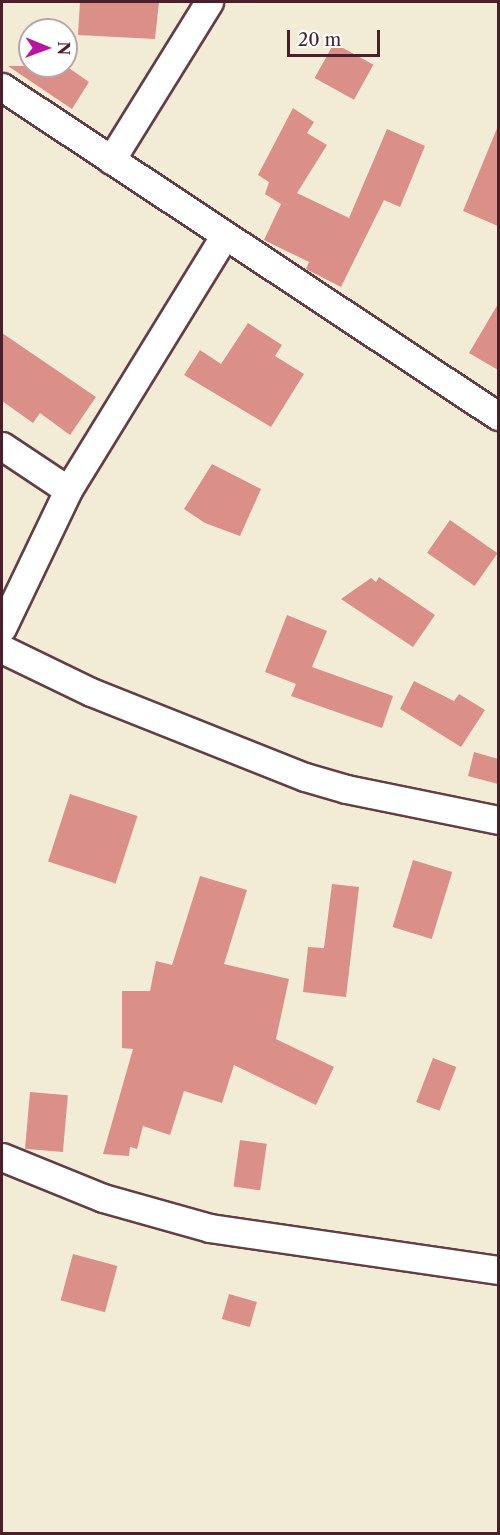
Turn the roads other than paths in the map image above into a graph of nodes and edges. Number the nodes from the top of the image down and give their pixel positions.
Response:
1 (209, 2) edge
2 (2, 87) edge
3 (111, 160) junction
4 (224, 236) junction
5 (498, 416) edge
6 (2, 446) edge
7 (68, 490) junction
8 (2, 628) edge
9 (2, 649) edge
10 (498, 820) edge
11 (2, 1156) edge
12 (498, 1270) edge

1 - 3 street
2 - 3 street
3 - 4 street
4 - 5 street
4 - 7 street
6 - 7 street
7 - 8 street
9 - 10 street
11 - 12 street

